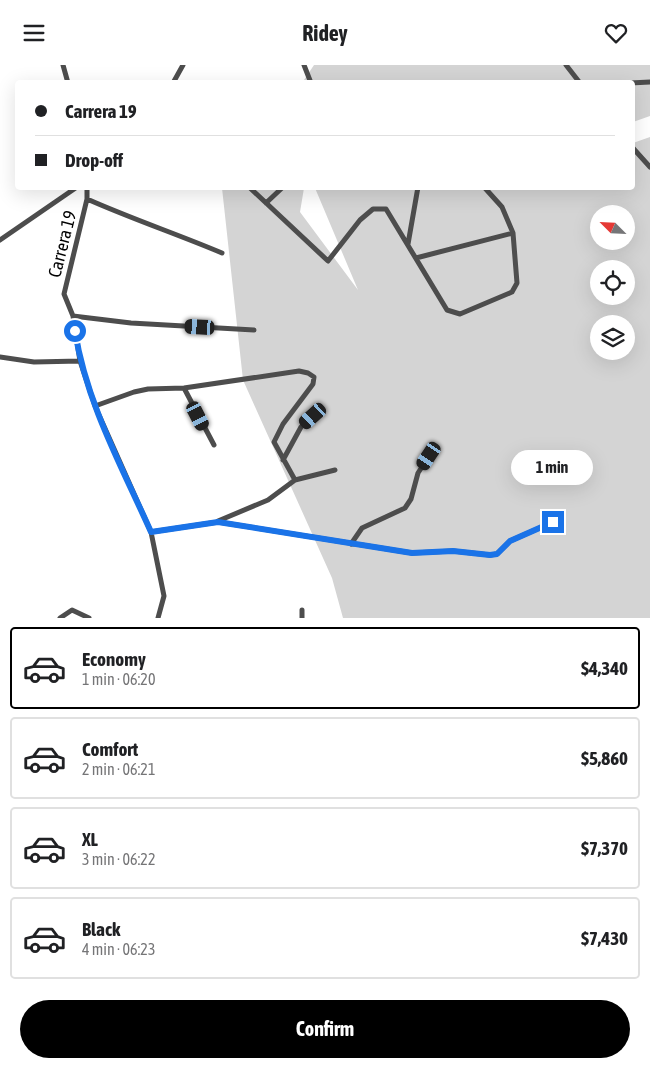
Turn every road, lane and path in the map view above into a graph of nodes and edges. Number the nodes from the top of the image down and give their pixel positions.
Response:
1 (63, 65) edge
2 (183, 65) edge
3 (304, 65) edge
4 (566, 65) edge
5 (67, 80) edge
6 (175, 80) edge
7 (310, 80) edge
8 (578, 80) edge
9 (650, 82) edge
10 (635, 83) edge
11 (635, 150) edge
12 (650, 167) edge
13 (73, 190) edge
14 (87, 190) edge
15 (252, 190) edge
16 (280, 190) edge
17 (417, 190) edge
18 (487, 190) edge
19 (87, 199) junction
20 (266, 203) junction
21 (514, 233) junction
22 (0, 240) edge
23 (408, 245) junction
24 (222, 253) dead end
25 (416, 258) junction
26 (72, 316) junction
27 (254, 330) dead end
28 (0, 357) edge
29 (80, 361) junction
30 (184, 388) junction
31 (95, 406) junction
32 (320, 410) dead end
33 (214, 445) dead end
34 (429, 456) dead end
35 (283, 460) junction
36 (335, 470) dead end
37 (295, 480) junction
38 (218, 522) junction
39 (553, 522) dead end
40 (151, 532) junction
41 (350, 544) junction
42 (302, 610) dead end
43 (60, 618) edge
44 (89, 618) edge
45 (158, 618) edge
46 (302, 618) edge

1 - 5 street
2 - 6 street
3 - 7 street
4 - 8 street
9 - 10 street
11 - 12 street
13 - 22 street
14 - 19 street, Carrera 19
15 - 20 street
16 - 20 street
17 - 23 street
18 - 21 street
19 - 24 street
19 - 26 street, Carrera 19
20 - 23 street
21 - 25 street
21 - 25 street
23 - 25 street
26 - 27 street
26 - 29 street, Carrera 19
28 - 29 street
29 - 31 street, Carrera 19
30 - 31 street
30 - 33 street
30 - 35 street
31 - 40 street, Carrera 19
32 - 35 street
34 - 41 street
35 - 37 street
36 - 37 street
37 - 38 street
38 - 40 street
38 - 41 street
39 - 41 street
40 - 45 street, Carrera 19
42 - 46 street
43 - 44 street

